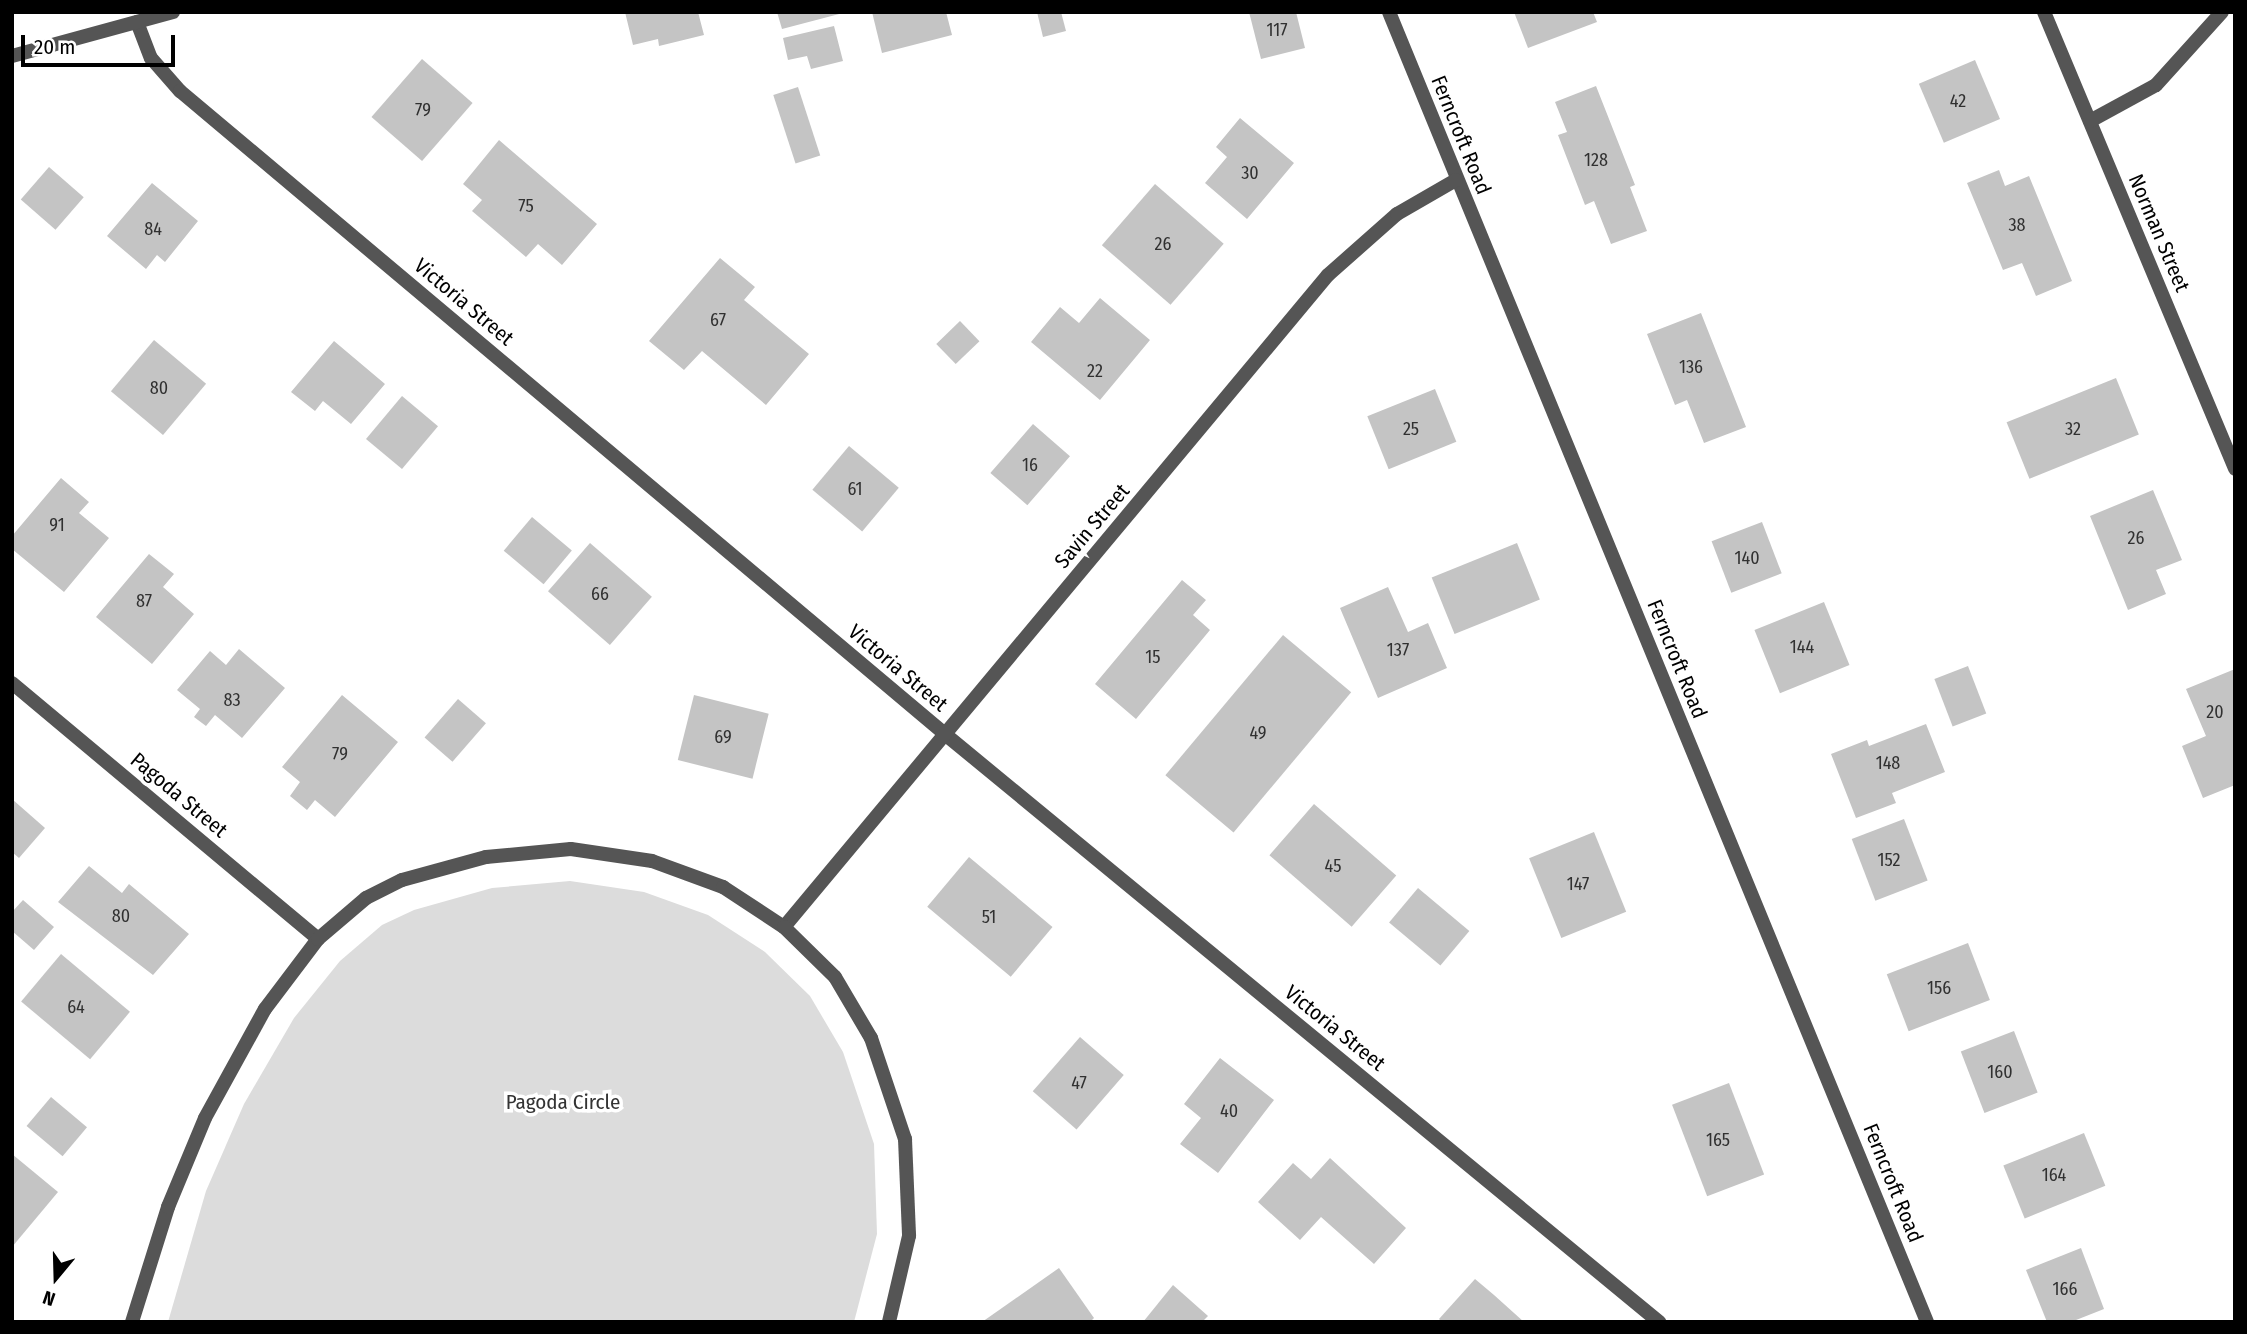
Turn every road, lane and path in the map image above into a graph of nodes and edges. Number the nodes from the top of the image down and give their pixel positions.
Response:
1 (173, 12) edge
2 (1389, 12) edge
3 (2044, 12) edge
4 (2222, 12) edge
5 (137, 22) junction
6 (12, 56) edge
7 (2090, 121) junction
8 (1456, 180) junction
9 (2235, 470) edge
10 (12, 683) edge
11 (946, 735) junction
12 (785, 927) junction
13 (318, 939) junction
14 (132, 1322) edge
15 (889, 1322) edge
16 (1659, 1322) edge
17 (1927, 1322) edge

1 - 5 street
2 - 8 street, Ferncroft Road
3 - 7 street, Norman Street
4 - 7 street
5 - 6 street
5 - 11 street, Victoria Street
7 - 9 street, Norman Street
8 - 11 street, Savin Street
8 - 17 street, Ferncroft Road
10 - 13 street, Pagoda Street
11 - 12 street, Savin Street
11 - 16 street, Victoria Street
12 - 13 street
12 - 15 street
13 - 14 street

